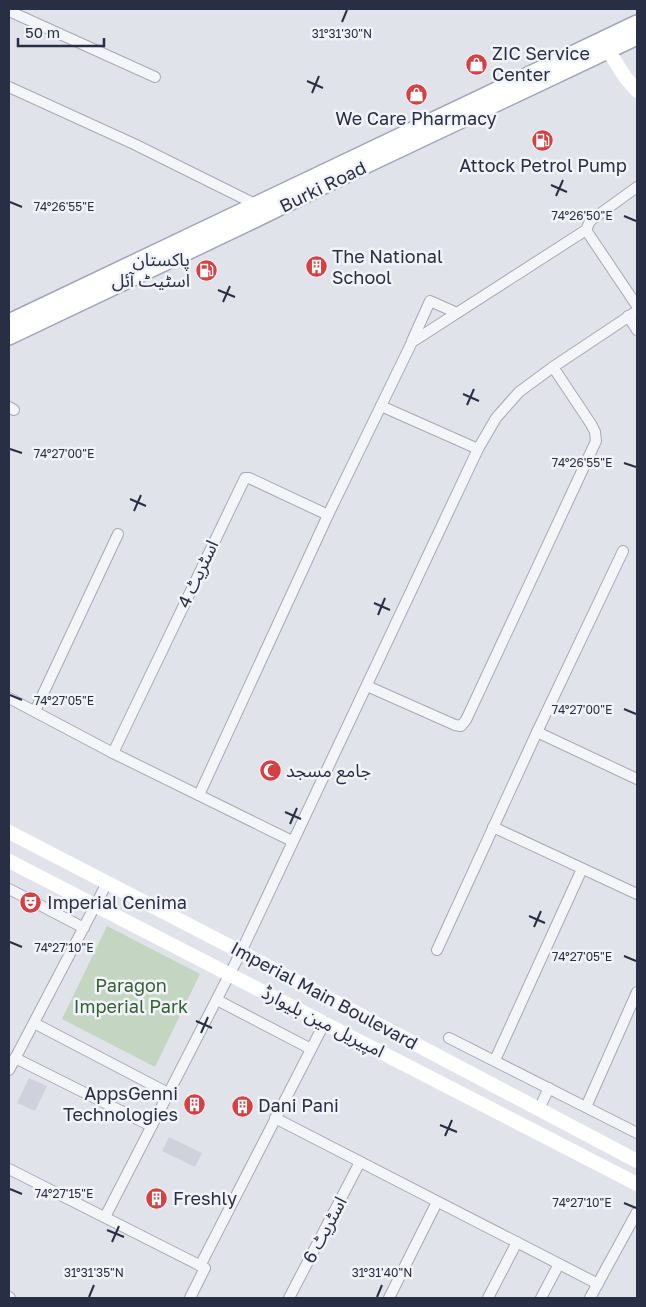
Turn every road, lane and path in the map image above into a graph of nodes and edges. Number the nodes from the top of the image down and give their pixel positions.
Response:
1 (9, 11) edge
2 (637, 23) edge
3 (637, 37) edge
4 (605, 46) junction
5 (155, 77) dead end
6 (9, 87) edge
7 (637, 91) edge
8 (637, 186) edge
9 (255, 204) junction
10 (586, 230) junction
11 (637, 306) edge
12 (457, 313) junction
13 (633, 313) edge
14 (9, 322) edge
15 (637, 330) edge
16 (9, 338) edge
17 (412, 342) junction
18 (553, 367) junction
19 (381, 406) junction
20 (478, 449) junction
21 (328, 515) junction
22 (118, 534) dead end
23 (623, 552) dead end
24 (367, 686) junction
25 (9, 698) edge
26 (35, 711) junction
27 (537, 732) junction
28 (113, 753) junction
29 (637, 779) edge
30 (199, 795) junction
31 (493, 827) junction
32 (9, 832) edge
33 (292, 841) junction
34 (9, 860) edge
35 (582, 870) junction
36 (107, 883) junction
37 (9, 889) edge
38 (637, 894) edge
39 (95, 906) junction
40 (84, 928) junction
41 (437, 950) dead end
42 (241, 952) junction
43 (230, 974) junction
44 (637, 992) edge
45 (217, 1000) junction
46 (325, 1022) junction
47 (34, 1023) junction
48 (449, 1038) dead end
49 (311, 1049) junction
50 (15, 1058) junction
51 (495, 1060) junction
52 (9, 1070) edge
53 (549, 1088) junction
54 (168, 1093) junction
55 (586, 1107) junction
56 (539, 1109) junction
57 (275, 1118) junction
58 (151, 1126) junction
59 (637, 1133) edge
60 (637, 1161) edge
61 (360, 1162) junction
62 (9, 1169) edge
63 (637, 1184) edge
64 (437, 1202) junction
65 (637, 1212) edge
66 (106, 1217) junction
67 (517, 1242) junction
68 (559, 1264) junction
69 (200, 1266) junction
70 (598, 1284) junction
71 (190, 1298) edge
72 (289, 1298) edge
73 (389, 1298) edge
74 (488, 1298) edge
75 (541, 1298) edge
76 (590, 1298) edge

1 - 5 street
2 - 4 main road, Burki Road
3 - 4 main road, Burki Road
4 - 7 street
4 - 9 main road, Burki Road
4 - 16 main road, Burki Road
6 - 9 street
8 - 10 street
9 - 14 main road, Burki Road
10 - 11 street
10 - 12 street
12 - 17 street
12 - 17 street
13 - 15 street
13 - 18 street
17 - 19 street
18 - 20 street
18 - 24 street
19 - 20 street
19 - 21 street
20 - 24 street
21 - 28 street, اسٹریٹ 4
21 - 30 street
22 - 26 street
23 - 27 street
24 - 33 street
25 - 26 street
26 - 28 street
27 - 29 street
27 - 31 street
28 - 30 street
30 - 33 street
31 - 35 street
31 - 41 street
32 - 36 street, Imperial Main Boulevard
33 - 42 street
34 - 39 street, امپیریل مین بلیوارڈ
35 - 38 street
35 - 51 street
36 - 39 street
36 - 42 street, Imperial Main Boulevard
37 - 40 street
39 - 40 street
39 - 43 street, امپیریل مین بلیوارڈ
40 - 47 street
42 - 43 street
42 - 56 street, Imperial Main Boulevard
43 - 45 street
43 - 46 street, امپیریل مین بلیوارڈ
44 - 55 street
45 - 49 street
45 - 54 street
46 - 49 street
46 - 63 street, امپیریل مین بلیوارڈ
47 - 50 street
47 - 54 street
48 - 51 street
49 - 57 street
50 - 52 street
50 - 58 street
51 - 53 street
53 - 55 street
53 - 56 street
54 - 58 street
55 - 59 street
56 - 60 street, Imperial Main Boulevard
57 - 61 street
57 - 69 street
58 - 66 street
61 - 64 street
61 - 72 street, اسٹریٹ 6
62 - 66 street
64 - 67 street
64 - 73 street
65 - 70 street
66 - 69 street
67 - 68 street
67 - 74 street
68 - 70 street
68 - 75 street
69 - 71 street
70 - 76 street

